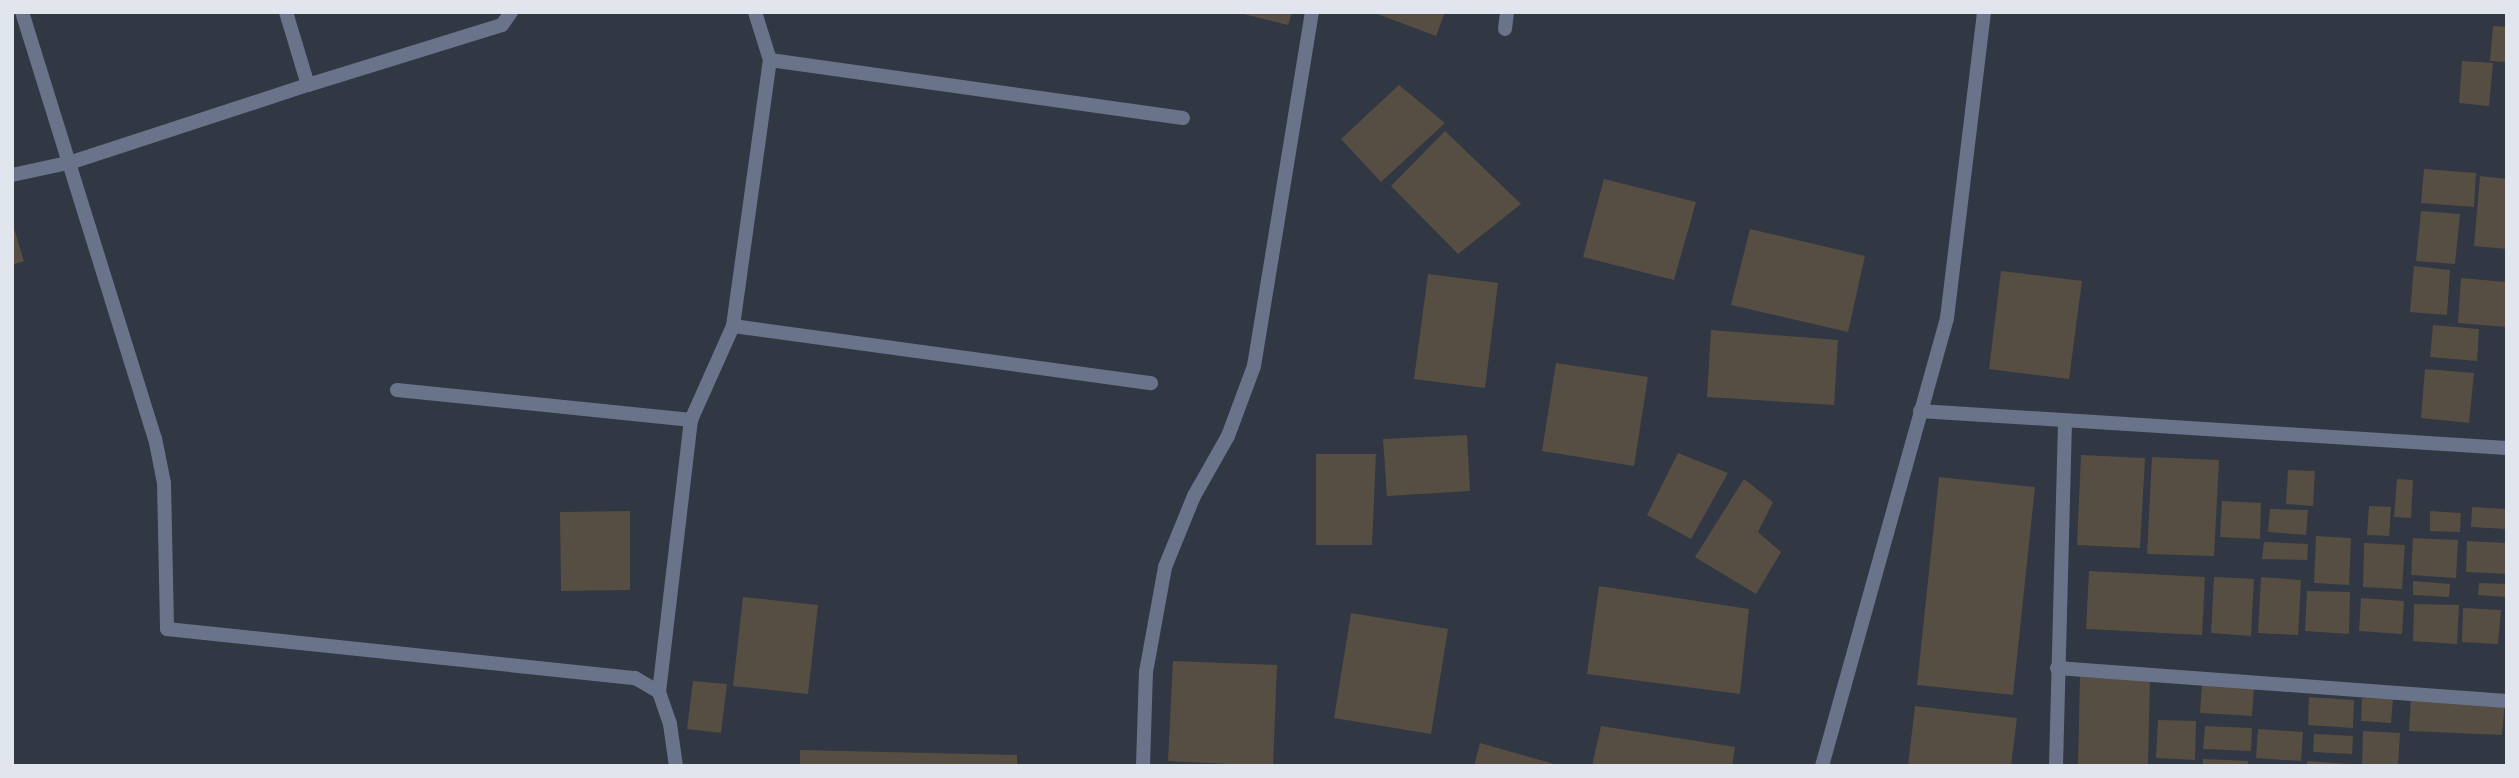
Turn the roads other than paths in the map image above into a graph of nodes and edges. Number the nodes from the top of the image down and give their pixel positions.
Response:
1 (22, 12) edge
2 (286, 12) edge
3 (510, 12) edge
4 (755, 12) edge
5 (1312, 12) edge
6 (1507, 12) edge
7 (1984, 12) edge
8 (1505, 29) dead end
9 (770, 60) junction
10 (309, 85) junction
11 (1183, 118) dead end
12 (72, 162) junction
13 (12, 175) edge
14 (733, 326) junction
15 (1152, 383) dead end
16 (397, 390) dead end
17 (1920, 411) junction
18 (691, 420) junction
19 (2065, 422) junction
20 (2507, 448) edge
21 (2057, 668) junction
22 (659, 692) junction
23 (2507, 701) edge
24 (676, 766) edge
25 (1143, 766) edge
26 (1822, 766) edge
27 (2056, 766) edge

1 - 12 street
2 - 10 street
3 - 10 street
4 - 9 street
5 - 25 street
6 - 8 street
7 - 17 street
9 - 11 street
9 - 14 street
10 - 12 street
12 - 13 street
12 - 22 street
14 - 15 street
14 - 18 street
16 - 18 street
17 - 19 street
17 - 26 street
18 - 22 street
19 - 20 street
19 - 21 street
21 - 23 street
21 - 27 street
22 - 24 street

